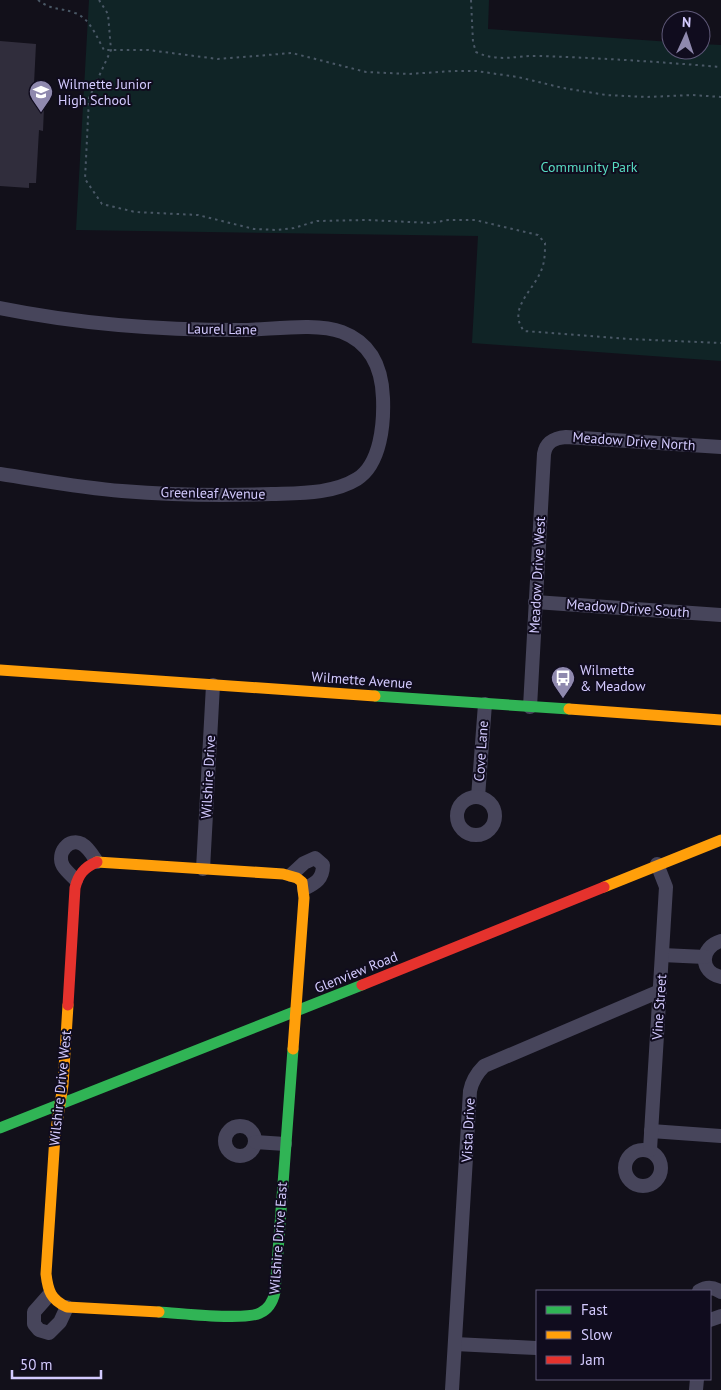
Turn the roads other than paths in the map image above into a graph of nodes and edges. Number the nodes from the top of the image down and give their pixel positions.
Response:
1 (0, 308) edge
2 (382, 418) joint
3 (548, 444) joint
4 (721, 448) edge
5 (0, 474) edge
6 (536, 602) junction
7 (721, 615) edge
8 (0, 670) edge
9 (212, 685) junction
10 (484, 704) junction
11 (530, 707) junction
12 (721, 720) edge
13 (478, 798) dead end
14 (721, 840) edge
15 (96, 862) junction
16 (657, 864) junction
17 (202, 869) junction
18 (291, 875) junction
19 (76, 880) junction
20 (304, 889) junction
21 (721, 941) edge
22 (662, 955) junction
23 (705, 956) junction
24 (721, 976) edge
25 (660, 991) junction
26 (296, 1012) junction
27 (61, 1104) junction
28 (0, 1128) edge
29 (651, 1131) junction
30 (721, 1136) edge
31 (255, 1142) dead end
32 (285, 1144) junction
33 (650, 1150) dead end
34 (702, 1290) edge
35 (721, 1292) edge
36 (49, 1295) junction
37 (67, 1307) junction
38 (455, 1344) junction
39 (536, 1348) edge
40 (452, 1390) edge

1 - 2 street, Laurel Lane
2 - 5 street, Greenleaf Avenue
3 - 4 street, Meadow Drive North
3 - 6 street, Meadow Drive West
6 - 7 street, Meadow Drive South
6 - 11 street, Meadow Drive West
8 - 9 street, Wilmette Avenue
9 - 10 street, Wilmette Avenue
9 - 17 street, Wilshire Drive
10 - 11 street, Wilmette Avenue
10 - 13 street, Cove Lane
11 - 12 street, Wilmette Avenue
14 - 16 street, Glenview Road
15 - 17 street
15 - 19 street
15 - 19 street
16 - 22 street, Vine Street
16 - 26 street, Glenview Road
17 - 18 street
18 - 20 street
18 - 20 street
19 - 27 street, Wilshire Drive West
20 - 26 street, Wilshire Drive East
21 - 23 street
22 - 23 street
22 - 25 street, Vine Street
23 - 24 street
25 - 29 street, Vine Street
25 - 38 street, Vista Drive
26 - 27 street, Glenview Road
26 - 32 street, Wilshire Drive East
27 - 28 street, Glenview Road
27 - 36 street, Wilshire Drive West
29 - 30 street
29 - 33 street, Vine Street
31 - 32 street
32 - 37 street, Wilshire Drive East
34 - 35 street
36 - 37 street
36 - 37 street
38 - 39 street
38 - 40 street, Vista Drive

